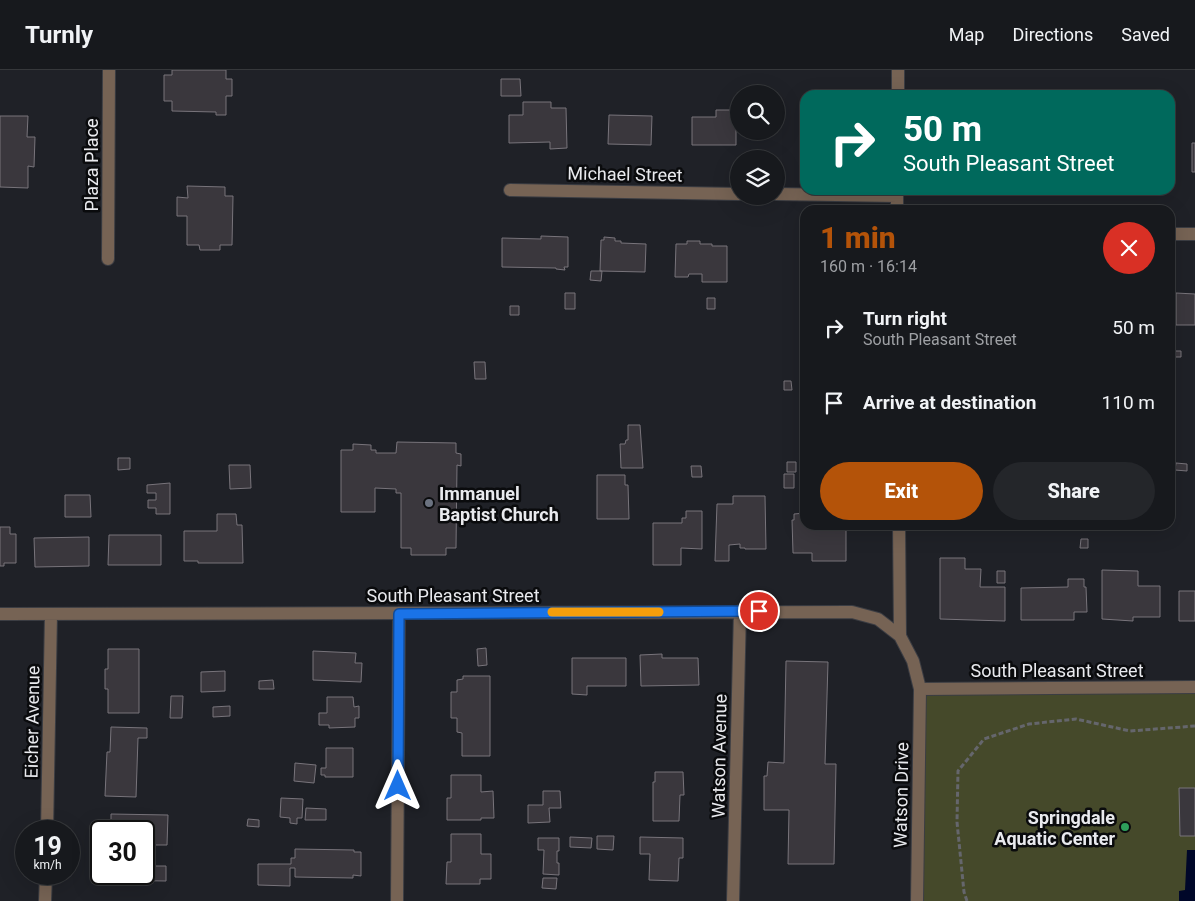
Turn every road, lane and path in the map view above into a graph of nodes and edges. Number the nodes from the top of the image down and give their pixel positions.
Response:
1 (109, 70) edge
2 (898, 70) edge
3 (898, 90) edge
4 (510, 190) dead end
5 (730, 194) edge
6 (785, 194) edge
7 (800, 194) edge
8 (1175, 234) edge
9 (1195, 234) edge
10 (108, 260) dead end
11 (899, 530) edge
12 (740, 611) junction
13 (0, 614) edge
14 (52, 614) junction
15 (399, 614) junction
16 (900, 636) junction
17 (1195, 687) edge
18 (920, 689) junction
19 (1195, 726) edge
20 (47, 820) edge
21 (46, 885) edge
22 (45, 901) edge
23 (397, 901) edge
24 (733, 901) edge
25 (918, 901) edge
26 (967, 901) edge

1 - 10 street, Plaza Place
2 - 3 street
4 - 5 street, Michael Street
6 - 7 street
8 - 9 street
11 - 16 street
12 - 15 street, South Pleasant Street
12 - 16 street, South Pleasant Street
12 - 24 street, Watson Avenue
13 - 14 street, South Pleasant Street
14 - 15 street, South Pleasant Street
14 - 20 street, Eicher Avenue
15 - 23 street
16 - 18 street
17 - 18 street, South Pleasant Street
18 - 25 street, Watson Drive
19 - 26 path
21 - 22 street

